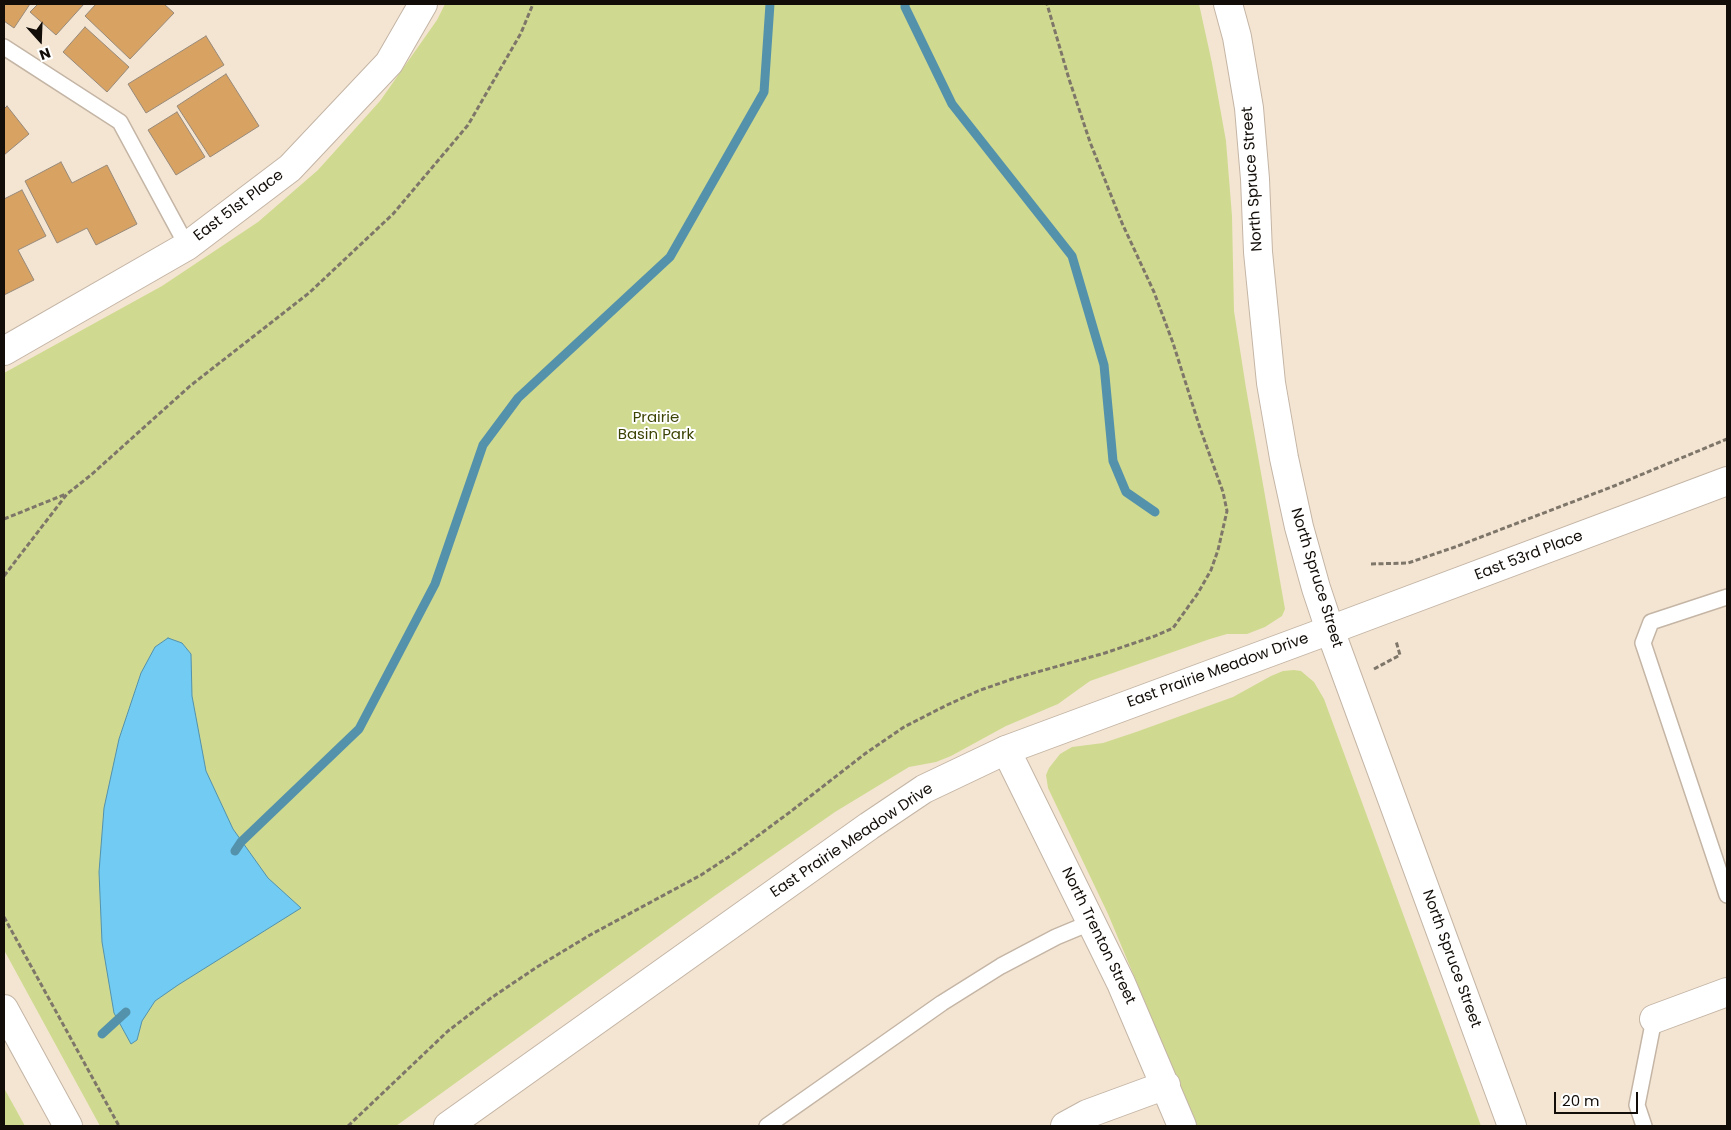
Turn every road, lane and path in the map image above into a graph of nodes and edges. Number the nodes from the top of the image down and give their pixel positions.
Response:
1 (423, 4) edge
2 (533, 4) edge
3 (1047, 4) edge
4 (1228, 4) edge
5 (4, 47) edge
6 (187, 246) junction
7 (4, 351) edge
8 (1727, 439) edge
9 (1727, 481) edge
10 (66, 494) junction
11 (4, 519) edge
12 (1371, 564) dead end
13 (4, 576) edge
14 (1727, 596) edge
15 (1330, 630) junction
16 (1396, 642) dead end
17 (1369, 672) dead end
18 (1006, 750) junction
19 (1727, 895) edge
20 (4, 917) edge
21 (1092, 922) junction
22 (1727, 992) edge
23 (4, 1009) edge
24 (1654, 1019) joint
25 (1166, 1085) junction
26 (68, 1126) edge
27 (120, 1126) edge
28 (348, 1126) edge
29 (448, 1126) edge
30 (768, 1126) edge
31 (1065, 1126) edge
32 (1182, 1126) edge
33 (1512, 1126) edge
34 (1644, 1126) edge

1 - 6 street, East 51st Place
2 - 10 path
3 - 28 path
4 - 15 street, North Spruce Street
5 - 6 lane
6 - 7 street, East 51st Place
8 - 12 path
9 - 15 street, East 53rd Place
10 - 11 path
10 - 13 path
14 - 19 lane
15 - 18 street, East Prairie Meadow Drive
15 - 33 street, North Spruce Street
16 - 17 path
18 - 21 street, North Trenton Street
18 - 29 street, East Prairie Meadow Drive
20 - 27 path
21 - 25 street, North Trenton Street
21 - 30 lane
22 - 24 street
23 - 26 street
24 - 34 lane
25 - 31 street
25 - 32 street, North Trenton Street

